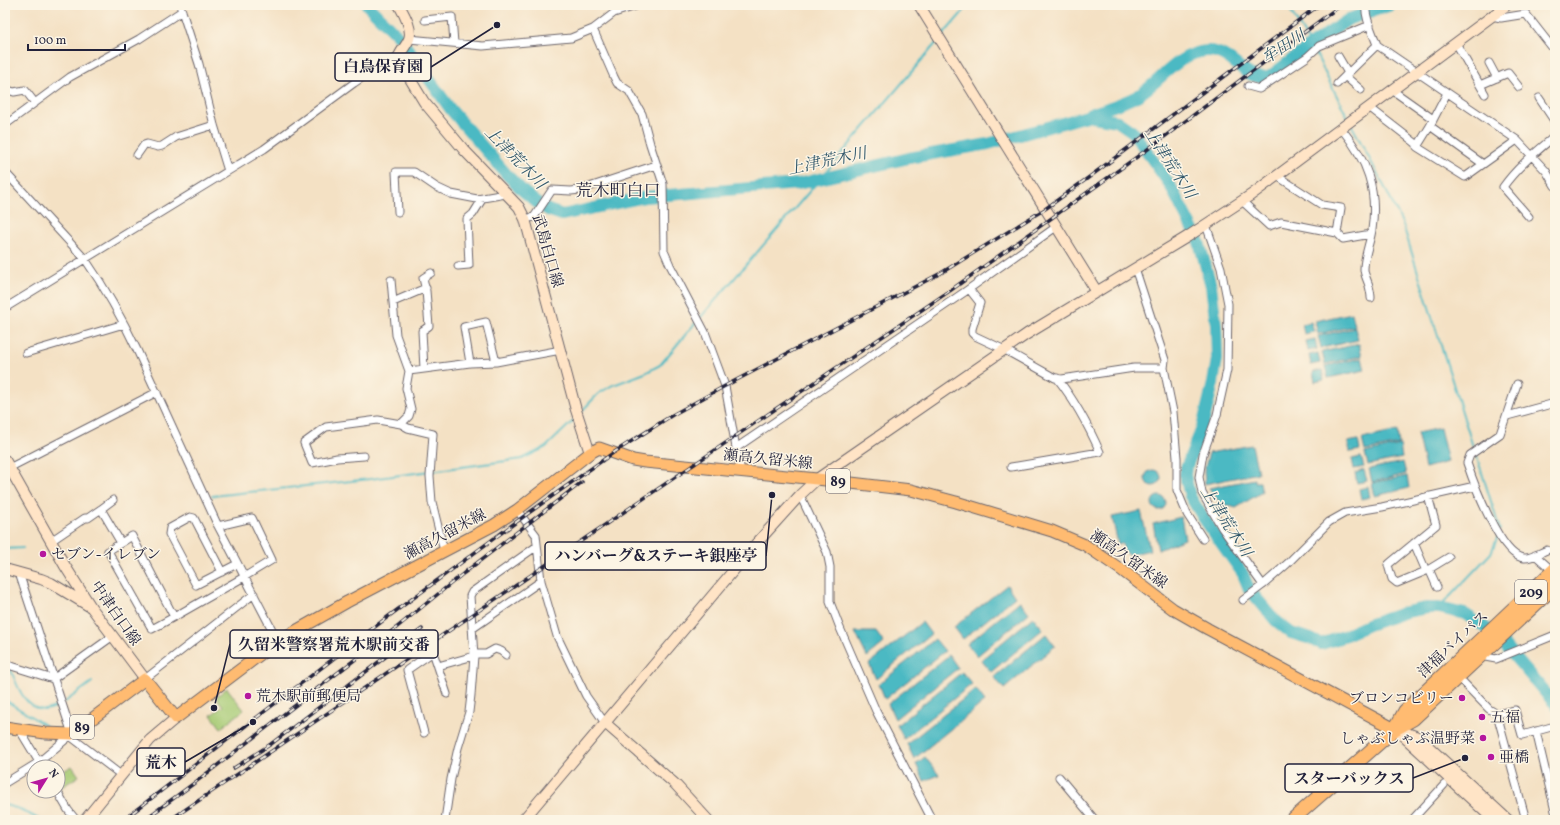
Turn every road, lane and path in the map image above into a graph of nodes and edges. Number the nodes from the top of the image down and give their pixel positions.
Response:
1 (399, 5) edge
2 (639, 5) edge
3 (919, 5) edge
4 (1366, 5) edge
5 (1375, 5) edge
6 (1378, 5) edge
7 (1507, 5) edge
8 (181, 8) edge
9 (1492, 16) junction
10 (425, 20) dead end
11 (1370, 25) junction
12 (593, 29) junction
13 (409, 39) junction
14 (454, 43) junction
15 (1456, 43) junction
16 (1377, 45) junction
17 (1554, 47) edge
18 (399, 56) junction
19 (1338, 56) dead end
20 (1489, 63) dead end
21 (1416, 72) junction
22 (1347, 74) junction
23 (1497, 78) junction
24 (1337, 84) dead end
25 (1480, 85) junction
26 (1248, 86) dead end
27 (1519, 87) dead end
28 (5, 89) edge
29 (1361, 90) dead end
30 (1392, 90) junction
31 (1447, 93) junction
32 (1485, 94) dead end
33 (1539, 98) dead end
34 (35, 103) junction
35 (1368, 108) junction
36 (1432, 122) junction
37 (1555, 122) edge
38 (5, 125) edge
39 (214, 126) junction
40 (1341, 128) junction
41 (1555, 136) edge
42 (1517, 140) junction
43 (1418, 145) junction
44 (137, 155) dead end
45 (1532, 155) junction
46 (1483, 164) junction
47 (656, 165) junction
48 (228, 171) junction
49 (5, 172) edge
50 (1277, 176) junction
51 (1555, 186) edge
52 (506, 194) junction
53 (483, 198) junction
54 (1242, 201) junction
55 (398, 212) dead end
56 (1529, 217) dead end
57 (529, 218) junction
58 (1206, 225) junction
59 (1056, 227) junction
60 (1337, 234) junction
61 (1371, 234) junction
62 (85, 259) junction
63 (458, 266) dead end
64 (1135, 268) junction
65 (431, 274) dead end
66 (390, 280) dead end
67 (426, 288) junction
68 (969, 289) junction
69 (1097, 292) junction
70 (1371, 298) dead end
71 (393, 302) junction
72 (5, 308) edge
73 (124, 324) junction
74 (1004, 349) junction
75 (561, 350) junction
76 (26, 352) dead end
77 (496, 362) junction
78 (470, 363) junction
79 (1164, 368) junction
80 (424, 369) junction
81 (409, 371) junction
82 (1057, 378) junction
83 (1517, 384) dead end
84 (157, 392) junction
85 (1555, 403) edge
86 (1507, 416) junction
87 (401, 424) junction
88 (736, 448) junction
89 (590, 453) junction
90 (364, 456) dead end
91 (7, 467) edge
92 (1011, 467) dead end
93 (741, 471) junction
94 (817, 479) junction
95 (1475, 486) junction
96 (800, 494) junction
97 (1428, 496) junction
98 (113, 500) dead end
99 (101, 509) junction
100 (517, 510) junction
101 (218, 526) junction
102 (1203, 539) dead end
103 (51, 541) junction
104 (121, 543) junction
105 (1414, 543) junction
106 (537, 546) junction
107 (1547, 550) dead end
108 (444, 551) junction
109 (1535, 555) junction
110 (1449, 557) dead end
111 (237, 564) junction
112 (5, 569) edge
113 (1428, 570) junction
114 (1554, 571) edge
115 (222, 572) junction
116 (19, 573) junction
117 (244, 577) junction
118 (541, 580) junction
119 (76, 582) junction
120 (1263, 585) junction
121 (1555, 586) edge
122 (1437, 587) dead end
123 (66, 591) junction
124 (254, 594) junction
125 (1243, 600) dead end
126 (91, 607) junction
127 (174, 617) junction
128 (1510, 620) junction
129 (472, 629) junction
130 (1555, 635) edge
131 (113, 636) junction
132 (278, 641) junction
133 (1476, 652) junction
134 (474, 655) junction
135 (506, 655) dead end
136 (5, 664) edge
137 (438, 666) junction
138 (1458, 677) junction
139 (145, 678) junction
140 (53, 679) junction
141 (447, 694) dead end
142 (1497, 714) junction
143 (176, 718) junction
144 (605, 723) junction
145 (1555, 726) edge
146 (5, 727) edge
147 (19, 729) junction
148 (1395, 729) junction
149 (1536, 731) junction
150 (424, 733) dead end
151 (71, 735) junction
152 (37, 759) edge
153 (45, 759) edge
154 (26, 772) edge
155 (121, 775) junction
156 (1059, 777) dead end
157 (5, 783) edge
158 (1444, 784) dead end
159 (61, 799) edge
160 (1555, 811) edge
161 (1416, 819) edge
162 (76, 820) edge
163 (85, 820) edge
164 (445, 820) edge
165 (523, 820) edge
166 (708, 820) edge
167 (932, 820) edge
168 (1095, 820) edge
169 (1292, 820) edge
170 (1494, 820) edge
171 (1508, 820) edge
172 (1526, 820) edge

1 - 13 street
2 - 12 street
3 - 59 street
4 - 11 street
5 - 6 street
7 - 9 street
8 - 34 street
8 - 39 street
9 - 15 street
9 - 17 street
10 - 14 street
11 - 16 street
11 - 26 street
12 - 14 street
12 - 47 street
13 - 14 street
13 - 18 street
15 - 21 street
15 - 25 street
16 - 21 street
16 - 22 street
18 - 48 street
18 - 52 street, 武島白口線
19 - 22 street
20 - 23 street
21 - 30 street
21 - 31 street
22 - 24 street
22 - 29 street
23 - 25 street
23 - 27 street
25 - 32 street
28 - 34 street
30 - 35 street
30 - 36 street
31 - 36 street
31 - 42 street
33 - 37 street
34 - 38 street
35 - 40 street
35 - 43 street
36 - 43 street
36 - 46 street
39 - 44 street
39 - 48 street
40 - 50 street
40 - 61 street
41 - 45 street
42 - 45 street
42 - 46 street
43 - 46 street
45 - 51 street
45 - 56 street
47 - 57 street
47 - 88 street
48 - 62 street
49 - 62 street
50 - 54 street
50 - 60 street
52 - 53 street
52 - 57 street, 武島白口線
53 - 55 street
53 - 63 street
54 - 58 street
54 - 60 street
57 - 75 street, 武島白口線
58 - 64 street
58 - 120 street
59 - 68 street
59 - 69 street
60 - 61 street
61 - 70 street
62 - 72 street
62 - 73 street
64 - 69 street
64 - 79 street
65 - 67 street
66 - 71 street
67 - 71 street
67 - 80 street
68 - 74 street
68 - 88 street
69 - 74 street
71 - 81 street
73 - 76 street
73 - 84 street
74 - 82 street
74 - 94 street
75 - 77 street
75 - 89 street, 武島白口線
77 - 78 street
77 - 78 street
78 - 80 street
79 - 82 street
79 - 102 street
80 - 81 street
81 - 87 street
82 - 92 street
83 - 86 street
84 - 91 street
84 - 101 street
85 - 86 street
86 - 95 street
87 - 90 street
87 - 108 street
88 - 93 street
89 - 93 main road, 瀬高久留米線 / 89
89 - 100 main road, 瀬高久留米線
91 - 103 street, 中津白口線
93 - 94 main road, 瀬高久留米線 / 89
94 - 96 street
94 - 148 main road, 瀬高久留米線 / 89
95 - 97 street
95 - 109 street
96 - 144 street
96 - 167 street
97 - 105 street
97 - 120 street
98 - 99 street
99 - 103 street
99 - 104 street
100 - 106 street
100 - 108 main road, 瀬高久留米線
101 - 111 street
101 - 117 street
103 - 119 street, 中津白口線
104 - 127 street
104 - 127 street
105 - 113 street
105 - 113 street
106 - 118 street
106 - 129 street
107 - 109 street
108 - 132 main road, 瀬高久留米線
109 - 114 street
110 - 113 street
111 - 115 street
111 - 117 street
112 - 116 street
113 - 122 street
114 - 128 highway, 津福バイパス / 209
115 - 115 street
116 - 123 street
116 - 140 street
117 - 124 street
117 - 127 street
118 - 129 street
118 - 144 street
119 - 123 street
119 - 126 street, 中津白口線
120 - 125 street
121 - 128 highway, 津福バイパス / 209
123 - 126 street
124 - 132 street
124 - 139 street, 89
126 - 131 street, 中津白口線
128 - 133 highway, 津福バイパス / 209
129 - 134 street
130 - 133 street
131 - 139 street, 中津白口線
131 - 140 street
132 - 143 main road, 瀬高久留米線
133 - 138 highway, 津福バイパス / 209
133 - 148 highway, 津福バイパス / 209
134 - 135 street
134 - 137 street
134 - 164 street
136 - 140 street
137 - 141 street
137 - 150 street
138 - 142 street
138 - 148 highway, 津福バイパス / 209
139 - 143 main road
139 - 151 main road, 89
140 - 151 street
142 - 149 street
142 - 172 street
143 - 155 street
144 - 165 street
144 - 166 street
145 - 149 street
146 - 147 main road, 89
147 - 151 main road, 89
147 - 152 street
148 - 169 highway, 209
148 - 170 street
148 - 171 street
149 - 160 street
151 - 153 street
151 - 155 street
154 - 157 street
155 - 163 street
156 - 168 street
158 - 161 street
159 - 162 street

